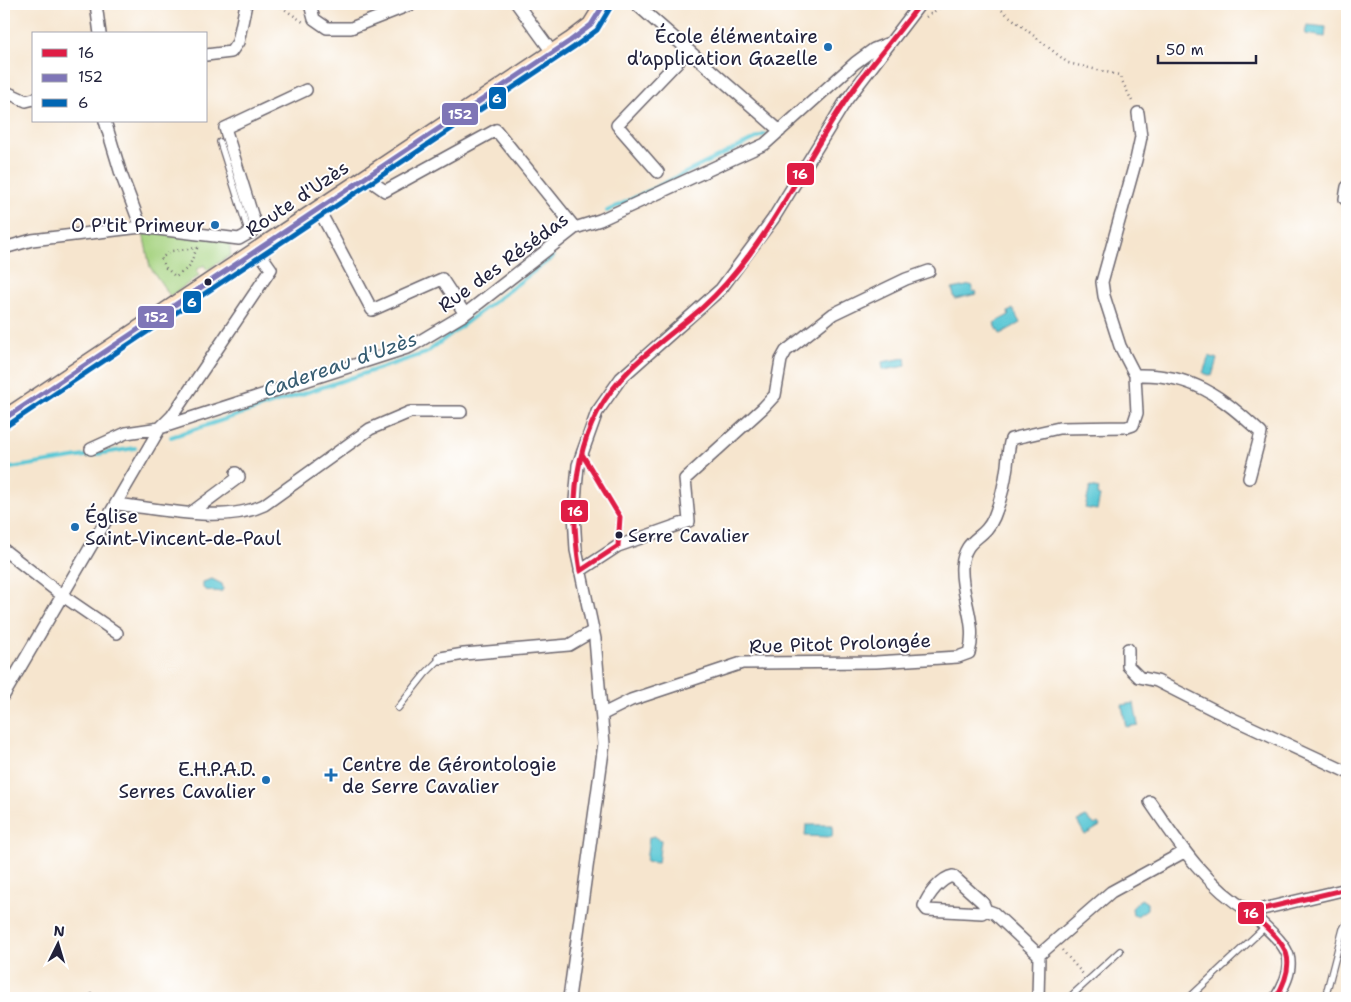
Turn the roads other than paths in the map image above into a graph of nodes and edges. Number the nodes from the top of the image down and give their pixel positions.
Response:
1 (96, 4) edge
2 (246, 4) edge
3 (412, 4) edge
4 (518, 4) edge
5 (604, 4) edge
6 (636, 4) edge
7 (920, 4) edge
8 (312, 5) edge
9 (100, 32) edge
10 (891, 43) junction
11 (688, 51) junction
12 (552, 52) junction
13 (208, 55) edge
14 (306, 90) dead end
15 (4, 91) edge
16 (32, 100) edge
17 (1138, 113) road end
18 (105, 122) edge
19 (780, 131) junction
20 (220, 142) dead end
21 (658, 172) dead end
22 (365, 177) junction
23 (1347, 187) edge
24 (1345, 199) dead end
25 (319, 210) junction
26 (141, 227) junction
27 (575, 228) junction
28 (254, 230) junction
29 (239, 239) junction
30 (4, 248) edge
31 (256, 249) junction
32 (929, 271) dead end
33 (465, 314) junction
34 (1135, 375) junction
35 (461, 412) dead end
36 (4, 419) edge
37 (160, 428) junction
38 (91, 449) dead end
39 (582, 454) junction
40 (236, 473) dead end
41 (1249, 478) dead end
42 (117, 504) junction
43 (192, 512) junction
44 (618, 546) junction
45 (4, 550) edge
46 (580, 571) junction
47 (63, 596) junction
48 (593, 632) junction
49 (117, 633) dead end
50 (1128, 649) dead end
51 (441, 658) joint
52 (4, 695) edge
53 (398, 708) dead end
54 (603, 714) junction
55 (1347, 772) edge
56 (1150, 802) dead end
57 (1184, 852) junction
58 (1347, 889) edge
59 (986, 910) junction
60 (1250, 912) junction
61 (1347, 922) edge
62 (1265, 927) junction
63 (1120, 951) dead end
64 (1039, 955) junction
65 (569, 998) edge
66 (1038, 998) edge
67 (1069, 998) edge
68 (1189, 998) edge
69 (1276, 998) edge
70 (1325, 998) edge

1 - 9 street
2 - 13 street
3 - 8 street
4 - 12 street
5 - 12 main road, Route d'Uzès
6 - 11 street
7 - 10 street
10 - 19 street, Rue des Résédas
10 - 39 street
11 - 19 street
11 - 21 street
12 - 22 main road, Route d'Uzès
14 - 28 street
15 - 16 street
17 - 34 street, Rue Pitot Prolongée
18 - 26 street
19 - 27 street, Rue des Résédas
20 - 28 lane
22 - 25 main road, Route d'Uzès
22 - 27 street
23 - 24 street
25 - 31 main road, Route d'Uzès
25 - 33 street
26 - 29 street
26 - 30 street
27 - 33 street, Rue des Résédas
28 - 29 street
28 - 31 street
29 - 31 street
31 - 36 main road, Route d'Uzès
31 - 37 street
32 - 44 street
33 - 37 street, Rue des Résédas
34 - 41 street
34 - 54 street, Rue Pitot Prolongée
35 - 43 street
37 - 38 street, Rue des Résédas
37 - 42 street
39 - 44 lane
39 - 46 street
40 - 43 street
42 - 43 street
42 - 47 street
44 - 46 street
45 - 47 street
46 - 48 street
47 - 49 street
47 - 52 street
48 - 51 street
48 - 54 street
50 - 55 street
51 - 53 lane
54 - 65 street
56 - 57 street
57 - 60 street
57 - 64 street
58 - 60 street
59 - 59 street
59 - 64 street
60 - 62 street
61 - 70 lane
62 - 68 lane
62 - 69 street
63 - 67 lane
64 - 66 street

